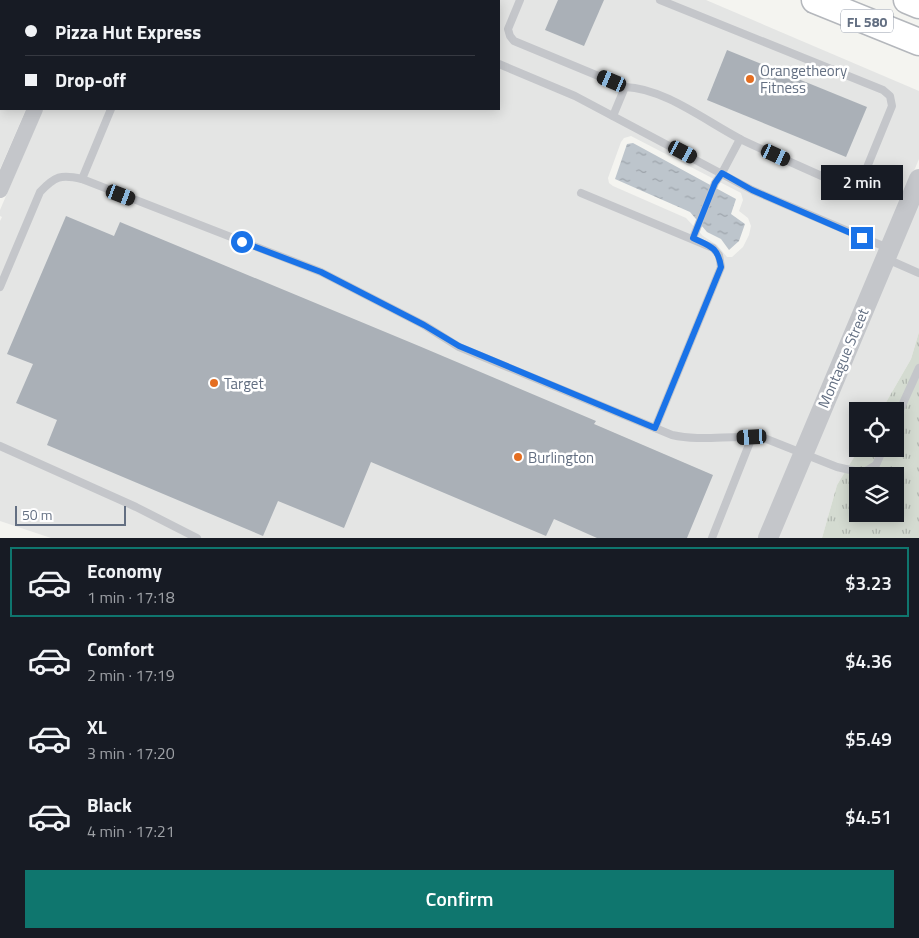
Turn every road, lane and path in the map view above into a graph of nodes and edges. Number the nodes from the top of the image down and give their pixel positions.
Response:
1 (660, 0) edge
2 (815, 0) edge
3 (907, 0) edge
4 (516, 1) edge
5 (919, 5) edge
6 (919, 42) edge
7 (500, 64) edge
8 (625, 87) junction
9 (33, 110) edge
10 (111, 110) edge
11 (613, 116) junction
12 (740, 139) junction
13 (722, 173) junction
14 (919, 179) edge
15 (82, 180) junction
16 (0, 190) edge
17 (581, 193) dead end
18 (693, 238) junction
19 (887, 253) junction
20 (919, 274) edge
21 (0, 287) edge
22 (919, 368) edge
23 (904, 402) edge
24 (655, 428) junction
25 (752, 437) junction
26 (0, 446) edge
27 (803, 453) junction
28 (880, 457) edge
29 (197, 538) edge
30 (712, 538) edge
31 (768, 538) edge

1 - 12 lane
2 - 6 main road, FL 580
3 - 5 main road, FL 580
4 - 8 lane
7 - 11 lane
8 - 11 lane
8 - 12 lane
9 - 16 street
10 - 15 lane
11 - 13 lane
12 - 13 lane
13 - 18 lane
13 - 19 lane
14 - 19 street, Montague Street
15 - 21 lane
15 - 24 lane
17 - 18 lane
18 - 24 lane
19 - 20 lane
19 - 27 street, Montague Street
22 - 23 lane
24 - 25 lane
25 - 27 lane
25 - 30 lane
26 - 29 lane
27 - 28 lane
27 - 31 street, Montague Street

